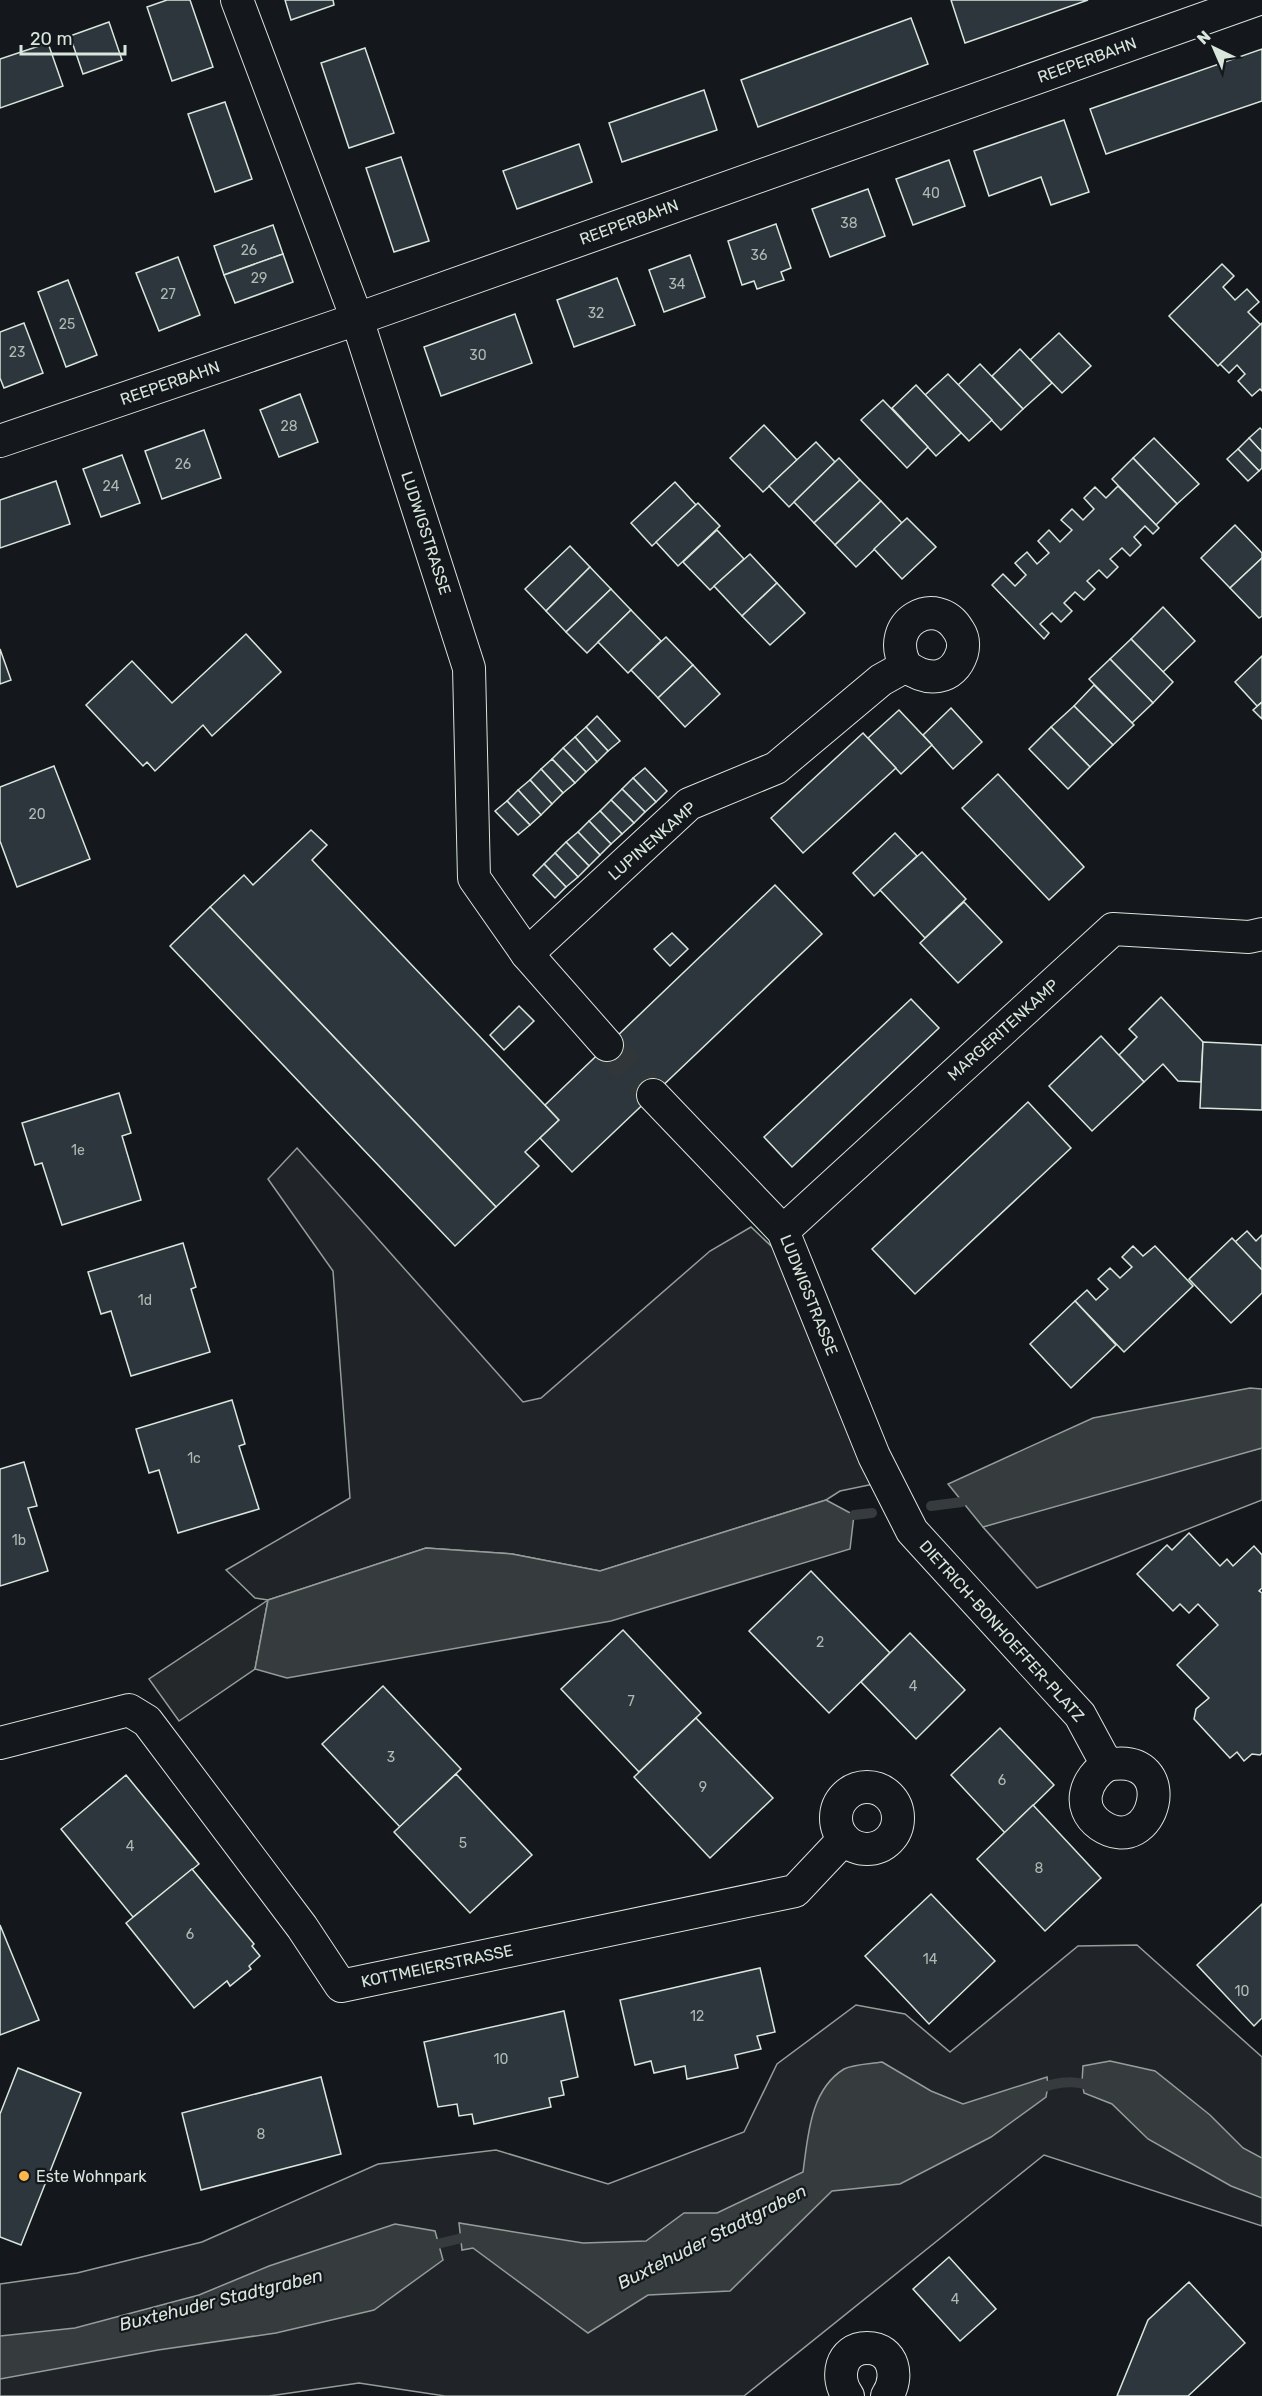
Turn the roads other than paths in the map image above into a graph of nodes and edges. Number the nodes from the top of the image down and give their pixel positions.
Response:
1 (237, 0) edge
2 (1256, 0) edge
3 (357, 319) junction
4 (0, 441) edge
5 (906, 666) dead end
6 (1262, 934) edge
7 (527, 954) junction
8 (607, 1046) tunnel mouth
9 (653, 1095) tunnel mouth
10 (783, 1231) junction
11 (912, 1531) joint
12 (0, 1743) edge
13 (1107, 1765) dead end
14 (844, 1839) dead end
15 (847, 2396) edge
16 (887, 2396) edge

1 - 3 street, LUDWIGSTRASSE
2 - 3 street, REEPERBAHN
3 - 4 street, REEPERBAHN
3 - 7 street, LUDWIGSTRASSE
5 - 7 street, LUPINENKAMP
6 - 10 street, MARGERITENKAMP
7 - 8 street, LUDWIGSTRASSE
9 - 10 street, LUDWIGSTRASSE
10 - 11 street, LUDWIGSTRASSE
11 - 13 street, DIETRICH-BONHOEFFER-PLATZ
12 - 14 street, KOTTMEIERSTRASSE
15 - 16 street

